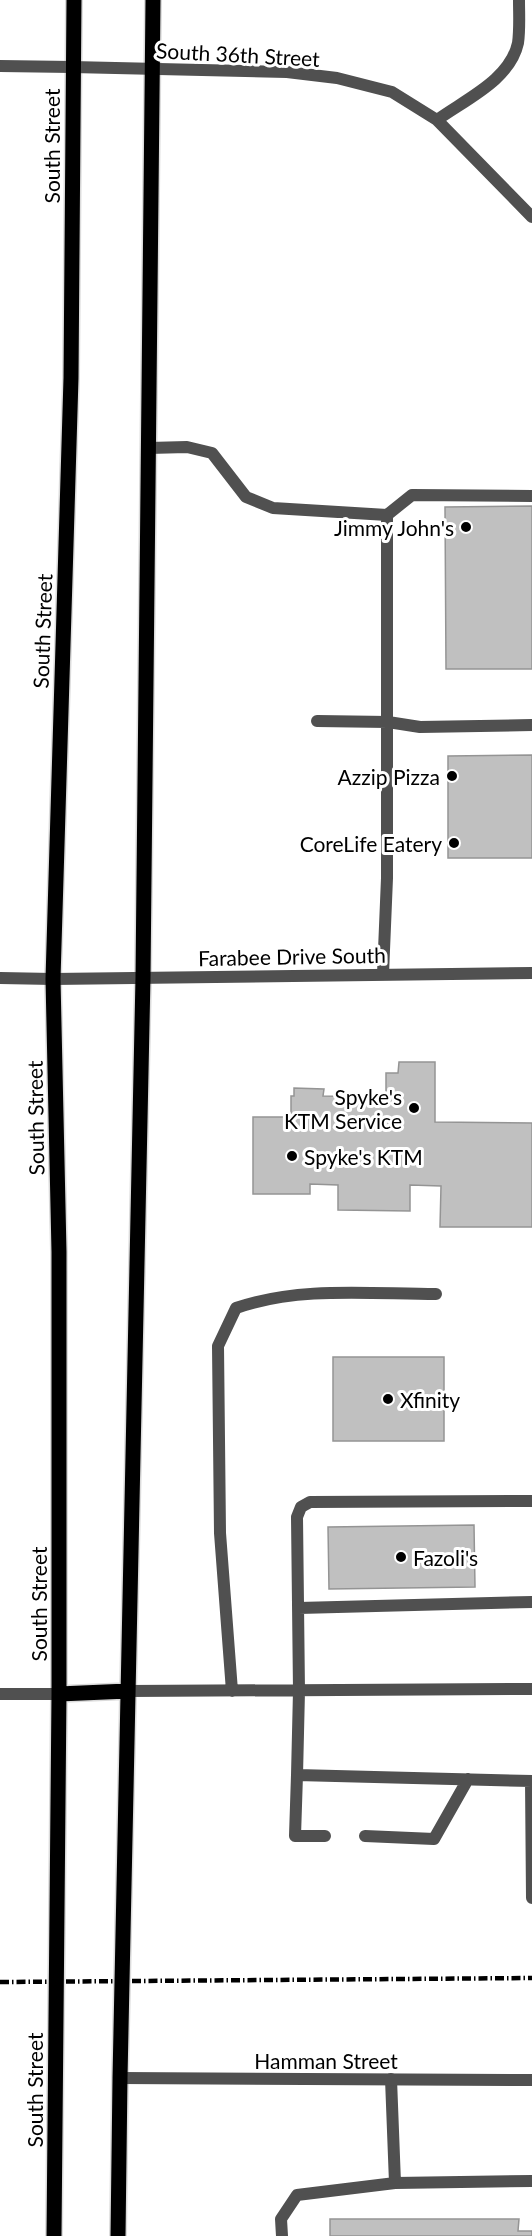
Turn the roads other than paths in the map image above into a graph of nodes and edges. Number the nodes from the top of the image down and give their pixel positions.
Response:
1 (74, 0) edge
2 (153, 0) edge
3 (519, 0) edge
4 (0, 66) edge
5 (72, 67) junction
6 (152, 69) junction
7 (437, 120) junction
8 (532, 217) edge
9 (149, 448) junction
10 (532, 496) edge
11 (387, 515) junction
12 (317, 722) dead end
13 (388, 722) junction
14 (532, 725) edge
15 (532, 973) edge
16 (383, 974) junction
17 (143, 977) junction
18 (0, 978) edge
19 (53, 979) junction
20 (436, 1294) dead end
21 (532, 1501) edge
22 (532, 1602) edge
23 (298, 1608) junction
24 (532, 1689) edge
25 (128, 1691) junction
26 (232, 1691) junction
27 (299, 1691) junction
28 (0, 1694) edge
29 (59, 1694) junction
30 (297, 1775) junction
31 (468, 1779) junction
32 (531, 1781) edge
33 (326, 1836) dead end
34 (365, 1836) dead end
35 (532, 1898) edge
36 (120, 2079) junction
37 (391, 2079) junction
38 (532, 2080) edge
39 (532, 2181) edge
40 (394, 2184) junction
41 (54, 2236) edge
42 (118, 2236) edge
43 (282, 2236) edge

1 - 5 main road, South Street
2 - 6 main road
3 - 7 street
4 - 5 street, South 36th Street
5 - 6 street, South 36th Street
5 - 19 main road, South Street
6 - 7 street, South 36th Street
6 - 9 main road
7 - 8 street, South 36th Street
9 - 11 street
9 - 17 main road
10 - 11 street
11 - 13 street
12 - 13 street
13 - 14 street
13 - 16 street
15 - 16 street, Farabee Drive South
16 - 17 street, Farabee Drive South
17 - 19 street, Farabee Drive South
17 - 25 main road
18 - 19 street, Farabee Drive South
19 - 29 main road, South Street
20 - 26 street
21 - 23 street
22 - 23 street
23 - 27 street
24 - 27 street
25 - 26 street
25 - 29 main road
25 - 36 main road
26 - 27 street
27 - 30 street
28 - 29 street
29 - 41 main road, South Street
30 - 31 street
30 - 33 street
31 - 32 street
31 - 34 street
32 - 35 street
36 - 37 street, Hamman Street
36 - 42 main road
37 - 38 street, Hamman Street
37 - 40 street
39 - 40 street
40 - 43 street

